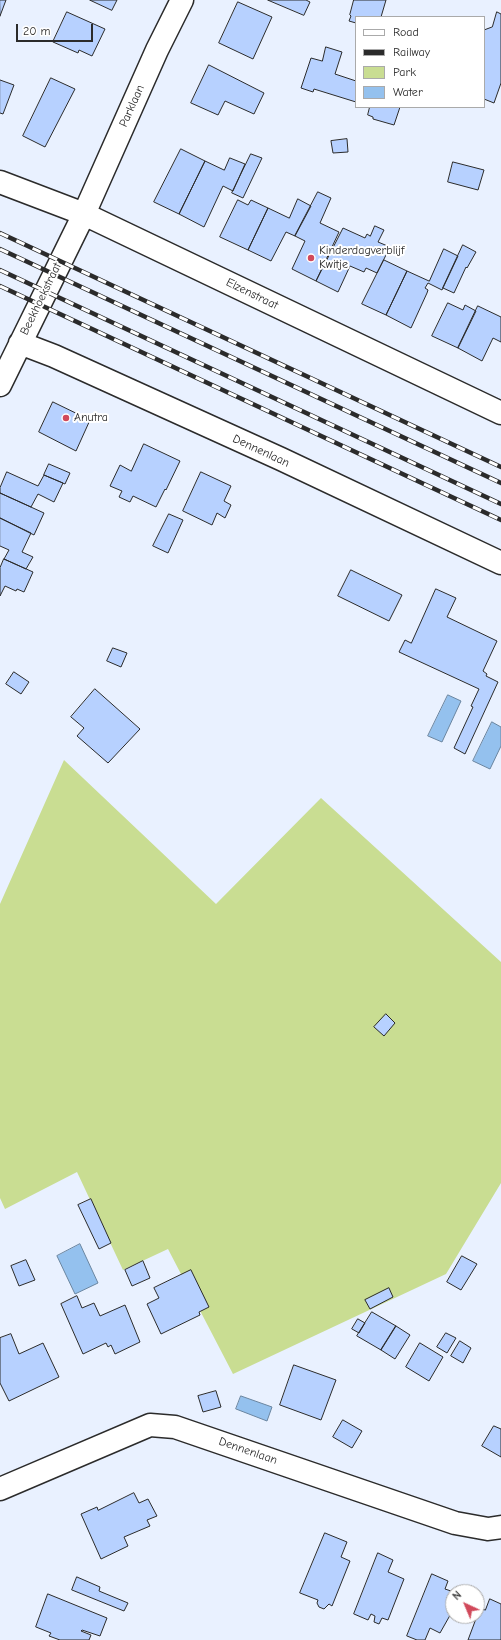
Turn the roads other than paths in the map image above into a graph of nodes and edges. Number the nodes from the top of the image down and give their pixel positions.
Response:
1 (182, 0) edge
2 (0, 182) edge
3 (84, 214) junction
4 (20, 343) junction
5 (0, 385) edge
6 (501, 413) edge
7 (501, 563) edge
8 (0, 1489) edge
9 (501, 1527) edge

1 - 3 street, Parklaan
2 - 3 street, Elzenstraat
3 - 4 street, Beekhoekstraat
3 - 6 street, Elzenstraat
4 - 5 street, Beekhoekstraat
4 - 7 street, Dennenlaan
8 - 9 street, Dennenlaan

